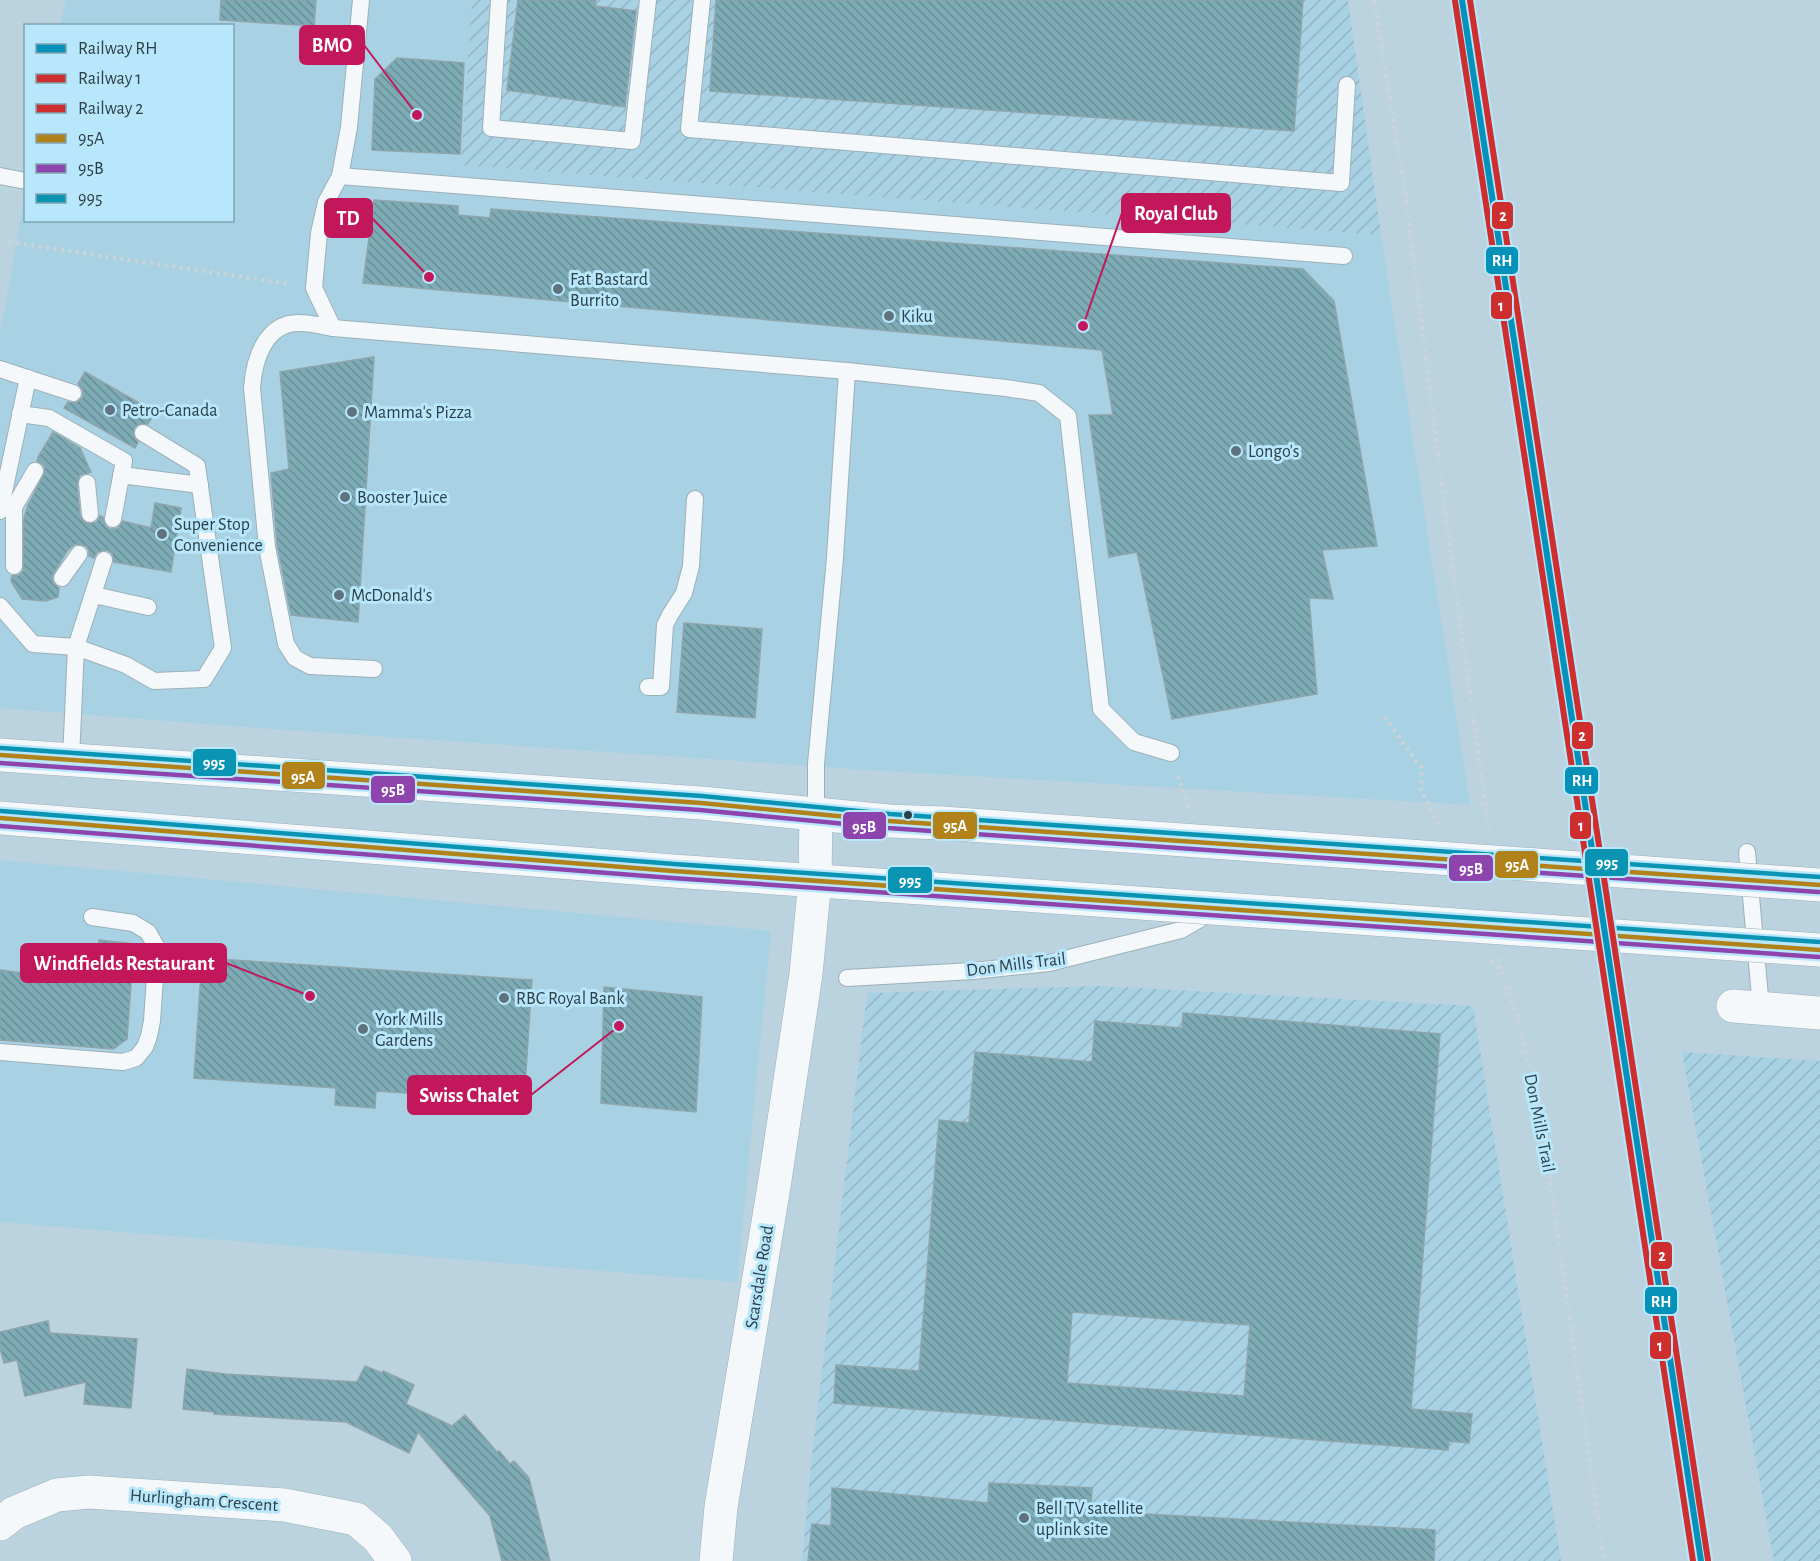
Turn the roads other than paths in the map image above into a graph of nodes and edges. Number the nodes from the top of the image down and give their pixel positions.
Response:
1 (361, 0) edge
2 (499, 0) edge
3 (648, 0) edge
4 (702, 0) edge
5 (1347, 85) dead end
6 (0, 176) edge
7 (340, 176) junction
8 (24, 181) edge
9 (1344, 256) dead end
10 (333, 328) junction
11 (0, 369) edge
12 (847, 371) junction
13 (27, 378) junction
14 (73, 393) dead end
15 (20, 414) junction
16 (143, 433) dead end
17 (35, 471) dead end
18 (121, 475) junction
19 (87, 483) dead end
20 (200, 485) junction
21 (695, 500) dead end
22 (11, 506) edge
23 (90, 514) dead end
24 (113, 519) dead end
25 (20, 537) dead end
26 (79, 554) dead end
27 (104, 560) dead end
28 (14, 566) dead end
29 (62, 578) dead end
30 (94, 595) junction
31 (0, 606) edge
32 (148, 608) dead end
33 (76, 647) junction
34 (374, 669) dead end
35 (648, 687) dead end
36 (1171, 753) dead end
37 (0, 755) edge
38 (71, 759) junction
39 (816, 813) junction
40 (0, 818) edge
41 (1747, 852) dead end
42 (815, 880) junction
43 (1820, 885) edge
44 (1496, 915) dead end
45 (92, 916) dead end
46 (1820, 950) edge
47 (847, 978) dead end
48 (1747, 1007) joint
49 (1820, 1013) edge
50 (0, 1052) edge
51 (0, 1524) edge
52 (395, 1561) edge
53 (716, 1561) edge

1 - 7 lane
2 - 3 lane
4 - 5 lane
6 - 8 lane
7 - 9 lane
7 - 10 lane
10 - 12 lane
10 - 34 lane
11 - 13 lane
12 - 36 lane
12 - 39 lane
13 - 14 lane
13 - 15 lane
15 - 18 lane
15 - 22 lane
16 - 20 lane
17 - 22 lane
18 - 20 lane
18 - 24 lane
19 - 23 lane
20 - 33 lane
21 - 35 lane
22 - 25 lane
22 - 28 lane
26 - 29 lane
27 - 30 lane
30 - 32 lane
30 - 33 lane
31 - 33 lane
33 - 38 lane
37 - 38 main road
38 - 39 main road
39 - 42 main road, Scarsdale Road
39 - 43 main road, bridge
40 - 42 main road
41 - 48 lane
42 - 46 main road, bridge
42 - 53 main road, Scarsdale Road
44 - 47 lane, Don Mills Trail
45 - 50 lane
48 - 49 main road
51 - 52 main road, Hurlingham Crescent

